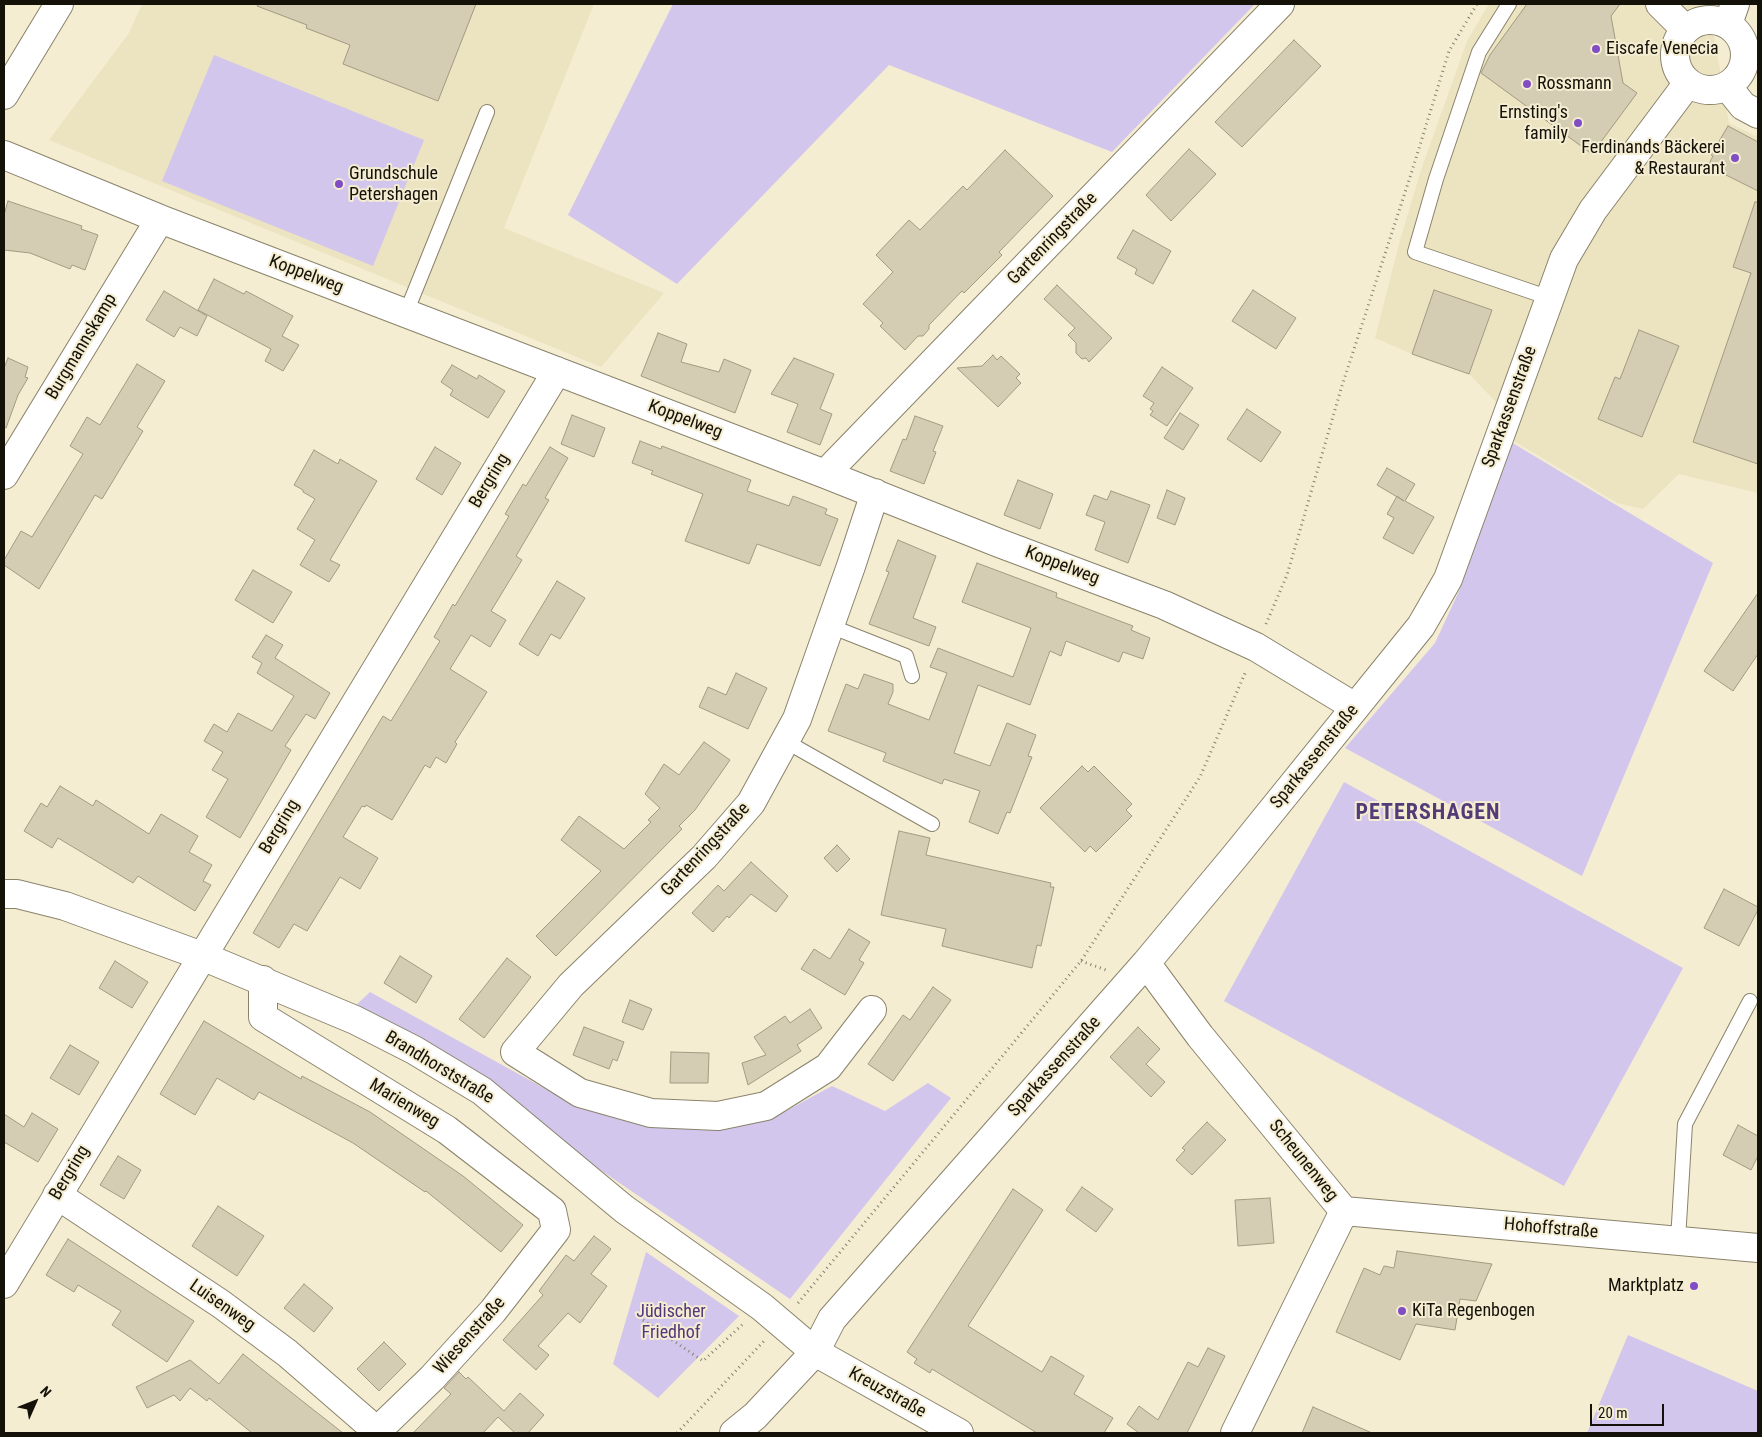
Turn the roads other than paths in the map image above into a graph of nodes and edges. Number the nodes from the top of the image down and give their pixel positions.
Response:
1 (59, 4) edge
2 (1280, 4) edge
3 (1509, 4) edge
4 (1660, 4) edge
5 (1731, 14) edge
6 (1685, 29) junction
7 (1688, 82) junction
8 (1727, 86) junction
9 (4, 95) edge
10 (487, 112) dead end
11 (1758, 114) edge
12 (4, 155) edge
13 (160, 219) junction
14 (1550, 298) junction
15 (406, 313) junction
16 (557, 370) junction
17 (825, 474) junction
18 (4, 475) edge
19 (875, 493) junction
20 (830, 626) junction
21 (912, 676) dead end
22 (1355, 707) junction
23 (785, 741) junction
24 (932, 824) dead end
25 (4, 894) edge
26 (202, 956) junction
27 (1146, 964) junction
28 (263, 980) junction
29 (1750, 1001) dead end
30 (872, 1010) dead end
31 (57, 1195) junction
32 (1344, 1210) junction
33 (556, 1230) joint
34 (1678, 1240) junction
35 (1758, 1248) edge
36 (4, 1284) edge
37 (815, 1352) junction
38 (376, 1432) edge
39 (734, 1433) edge
40 (959, 1433) edge
41 (1235, 1433) edge

1 - 9 street
2 - 17 street, Gartenringstraße
3 - 14 lane
4 - 6 street
5 - 6 street
5 - 8 street
6 - 7 street
7 - 8 street
7 - 14 street, Sparkassenstraße
8 - 11 street
10 - 15 lane
12 - 13 street, Koppelweg
13 - 15 street, Koppelweg
13 - 18 street, Burgmannskamp
14 - 22 street, Sparkassenstraße
15 - 16 street, Koppelweg
16 - 17 street, Koppelweg
16 - 26 street, Bergring
17 - 19 street, Koppelweg
19 - 20 street, Gartenringstraße
19 - 22 street, Koppelweg
20 - 21 lane
20 - 23 street, Gartenringstraße
22 - 27 street, Sparkassenstraße
23 - 24 lane
23 - 30 street, Gartenringstraße
25 - 26 street, Brandhorststraße
26 - 28 street, Brandhorststraße
26 - 31 street, Bergring
27 - 32 street, Scheunenweg
27 - 37 street, Sparkassenstraße
28 - 33 street, Marienweg
28 - 37 street, Brandhorststraße
29 - 34 lane
31 - 36 street, Bergring
31 - 38 street, Luisenweg
32 - 34 street, Hohoffstraße
32 - 41 street, Scheunenweg
33 - 38 street, Wiesenstraße
34 - 35 street, Hohoffstraße
37 - 39 street, Sparkassenstraße
37 - 40 street, Kreuzstraße

